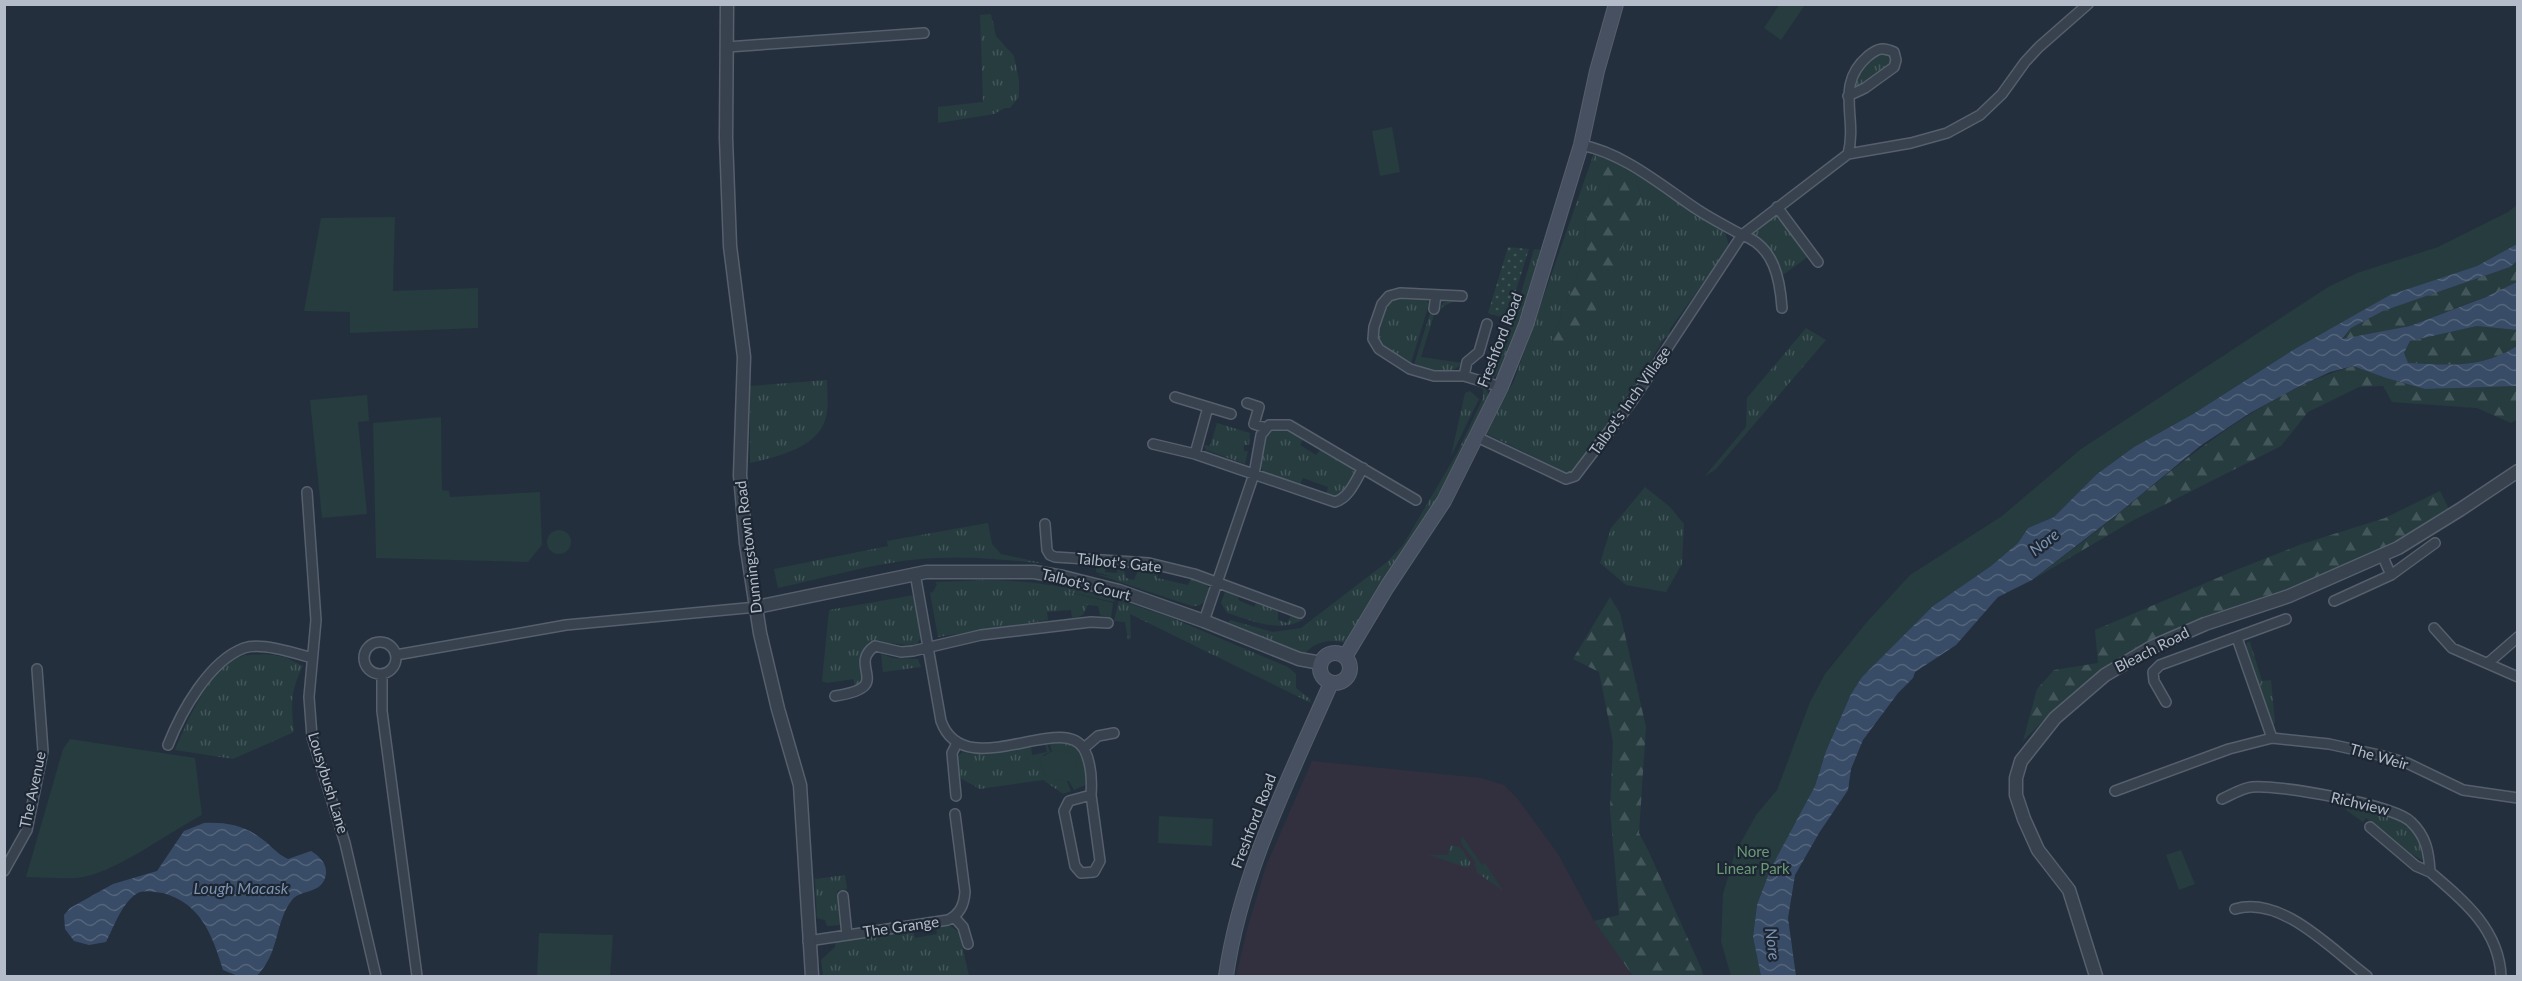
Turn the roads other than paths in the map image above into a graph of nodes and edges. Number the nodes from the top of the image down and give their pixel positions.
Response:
1 (727, 4) edge
2 (1616, 4) edge
3 (2088, 4) edge
4 (924, 33) dead end
5 (726, 47) junction
6 (1848, 96) junction
7 (1581, 145) junction
8 (1848, 154) junction
9 (1777, 207) junction
10 (1742, 235) junction
11 (1818, 262) dead end
12 (1436, 295) junction
13 (1462, 296) dead end
14 (1782, 308) dead end
15 (1434, 309) dead end
16 (1487, 324) dead end
17 (1464, 376) junction
18 (1501, 387) junction
19 (1175, 397) dead end
20 (1247, 403) dead end
21 (1208, 407) junction
22 (1231, 414) dead end
23 (1266, 428) junction
24 (1478, 437) junction
25 (1153, 444) dead end
26 (1195, 454) junction
27 (1363, 468) junction
28 (2517, 471) edge
29 (1254, 474) junction
30 (307, 492) dead end
31 (1416, 500) dead end
32 (1045, 524) dead end
33 (2435, 543) dead end
34 (2382, 555) junction
35 (915, 573) junction
36 (2391, 574) junction
37 (1218, 582) junction
38 (2334, 601) dead end
39 (757, 607) junction
40 (1091, 612) dead end
41 (1300, 613) dead end
42 (2286, 619) dead end
43 (1204, 621) junction
44 (1091, 622) junction
45 (1108, 623) dead end
46 (2434, 628) dead end
47 (2517, 637) edge
48 (2237, 638) junction
49 (927, 648) junction
50 (396, 655) junction
51 (1345, 657) junction
52 (312, 658) junction
53 (1321, 663) junction
54 (2488, 663) junction
55 (37, 669) dead end
56 (382, 674) junction
57 (2517, 677) edge
58 (1331, 683) junction
59 (835, 696) dead end
60 (2166, 702) dead end
61 (1114, 733) dead end
62 (2272, 738) junction
63 (957, 743) junction
64 (168, 745) dead end
65 (1083, 748) junction
66 (958, 790) dead end
67 (2115, 791) dead end
68 (1091, 795) junction
69 (2517, 798) edge
70 (2222, 799) dead end
71 (955, 814) dead end
72 (2370, 827) dead end
73 (4, 871) edge
74 (2430, 872) junction
75 (843, 896) dead end
76 (2235, 909) dead end
77 (954, 917) junction
78 (847, 935) junction
79 (808, 941) junction
80 (968, 944) dead end
81 (376, 976) edge
82 (417, 976) edge
83 (812, 976) edge
84 (1226, 976) edge
85 (2096, 976) edge
86 (2367, 976) edge
87 (2501, 976) edge

1 - 5 street, Dunningstown Road
2 - 7 main road, Freshford Road
3 - 8 street, Talbot's Inch Village
4 - 5 street
5 - 39 street, Dunningstown Road
6 - 6 street
6 - 8 street
7 - 10 street
7 - 18 main road, Freshford Road
8 - 9 street, Talbot's Inch Village
9 - 10 street, Talbot's Inch Village
9 - 11 street
10 - 14 street
10 - 24 street, Talbot's Inch Village
12 - 13 street
12 - 15 street
12 - 17 street
16 - 17 street
17 - 18 street
18 - 24 main road, Freshford Road
19 - 21 street
20 - 23 street
21 - 22 street
21 - 26 street
23 - 27 street
23 - 29 street
24 - 51 main road, Freshford Road
25 - 26 street
26 - 29 street
27 - 29 street
27 - 31 street
28 - 34 street, Bleach Road
29 - 37 street
30 - 52 street, Lousybush Lane
32 - 37 street, Talbot's Gate
33 - 36 street
34 - 36 street
34 - 85 street, Bleach Road
35 - 39 street, Talbot's Court
35 - 43 street, Talbot's Court
35 - 49 street
36 - 38 street
37 - 41 street, Talbot's Gate
37 - 43 street
39 - 50 street
39 - 79 street, Dunningstown Road
40 - 44 street, Talbot's Court
42 - 48 street
43 - 53 street, Talbot's Court
44 - 45 street
44 - 49 street
46 - 54 street
47 - 54 street
48 - 60 street
48 - 62 street
49 - 59 street
49 - 63 street
50 - 56 street
50 - 56 street
51 - 53 main road
51 - 58 main road, Freshford Road
52 - 64 street
52 - 81 street, Lousybush Lane
53 - 58 main road
54 - 57 street
55 - 73 street, The Avenue
56 - 82 street
58 - 84 main road, Freshford Road
61 - 65 street
62 - 67 street, The Weir
62 - 69 street, The Weir
63 - 65 street
63 - 66 street
65 - 68 street
68 - 68 street
70 - 74 street, Richview
71 - 77 street, The Grange
72 - 74 street, Richview
74 - 87 street, Richview
75 - 78 street, The Grange
76 - 86 street
77 - 78 street, The Grange
77 - 80 street, The Grange
78 - 79 street, The Grange
79 - 83 street, Dunningstown Road

